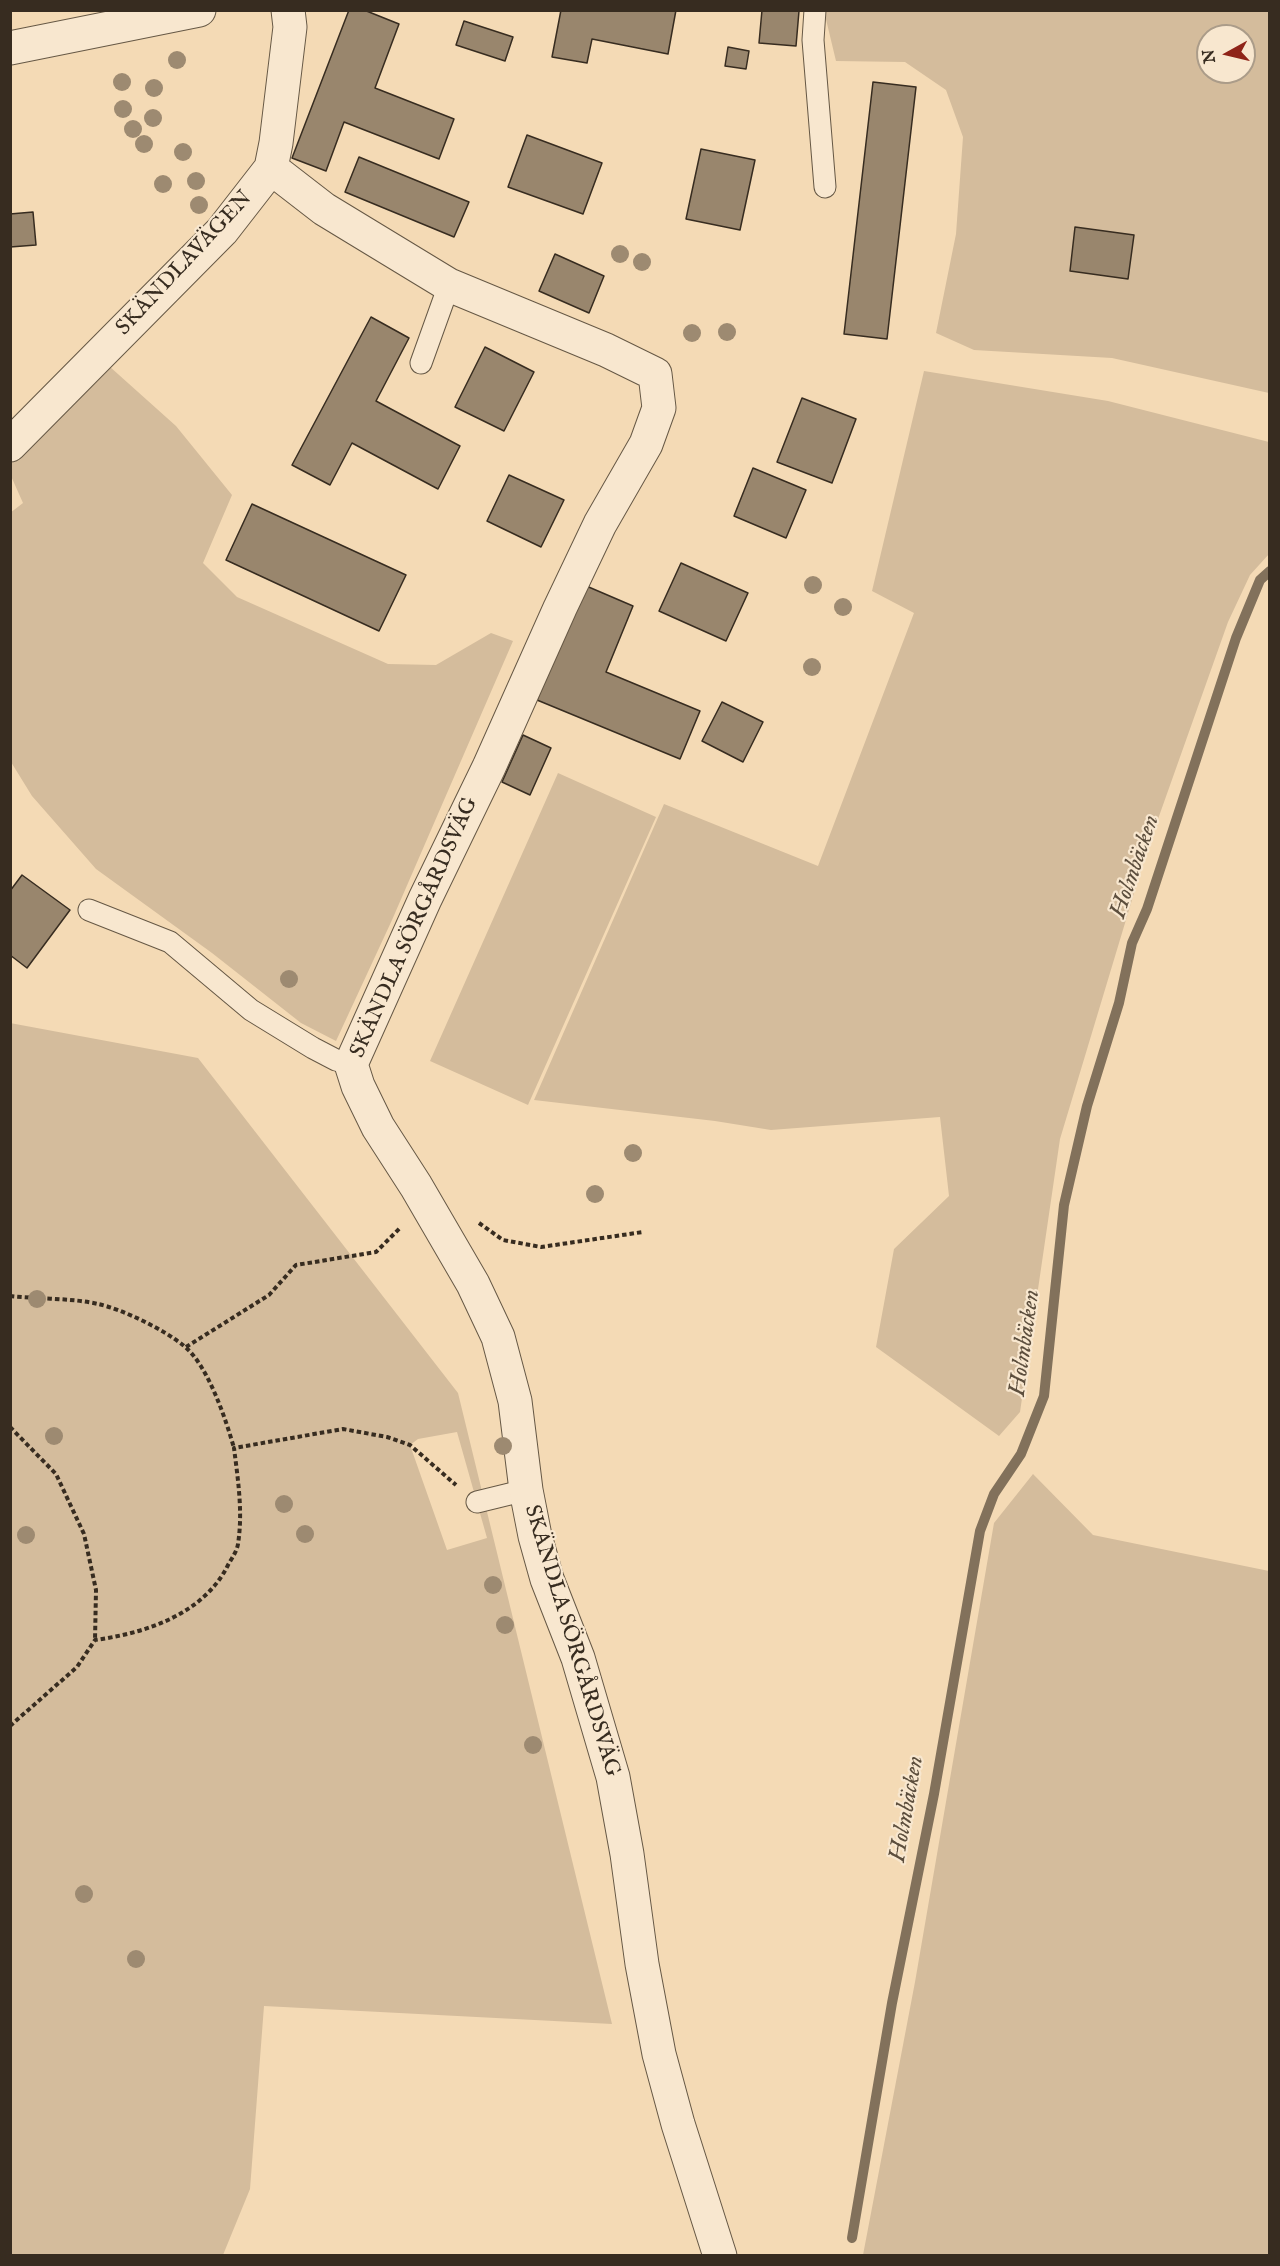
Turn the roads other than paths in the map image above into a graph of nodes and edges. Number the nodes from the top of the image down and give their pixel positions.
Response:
1 (199, 10) edge
2 (288, 10) edge
3 (815, 10) edge
4 (10, 48) edge
5 (271, 168) junction
6 (825, 187) dead end
7 (449, 285) junction
8 (421, 363) dead end
9 (10, 445) edge
10 (89, 910) dead end
11 (351, 1064) junction
12 (526, 1490) junction
13 (477, 1502) road end
14 (720, 2256) edge

1 - 4 street
2 - 5 street, SKÄNDLAVÄGEN
3 - 6 lane
5 - 7 street, SKÄNDLA SÖRGÅRDSVÄG
5 - 9 street, SKÄNDLAVÄGEN
7 - 8 lane
7 - 11 street, SKÄNDLA SÖRGÅRDSVÄG
10 - 11 lane
11 - 12 street, SKÄNDLA SÖRGÅRDSVÄG
12 - 13 lane
12 - 14 street, SKÄNDLA SÖRGÅRDSVÄG

